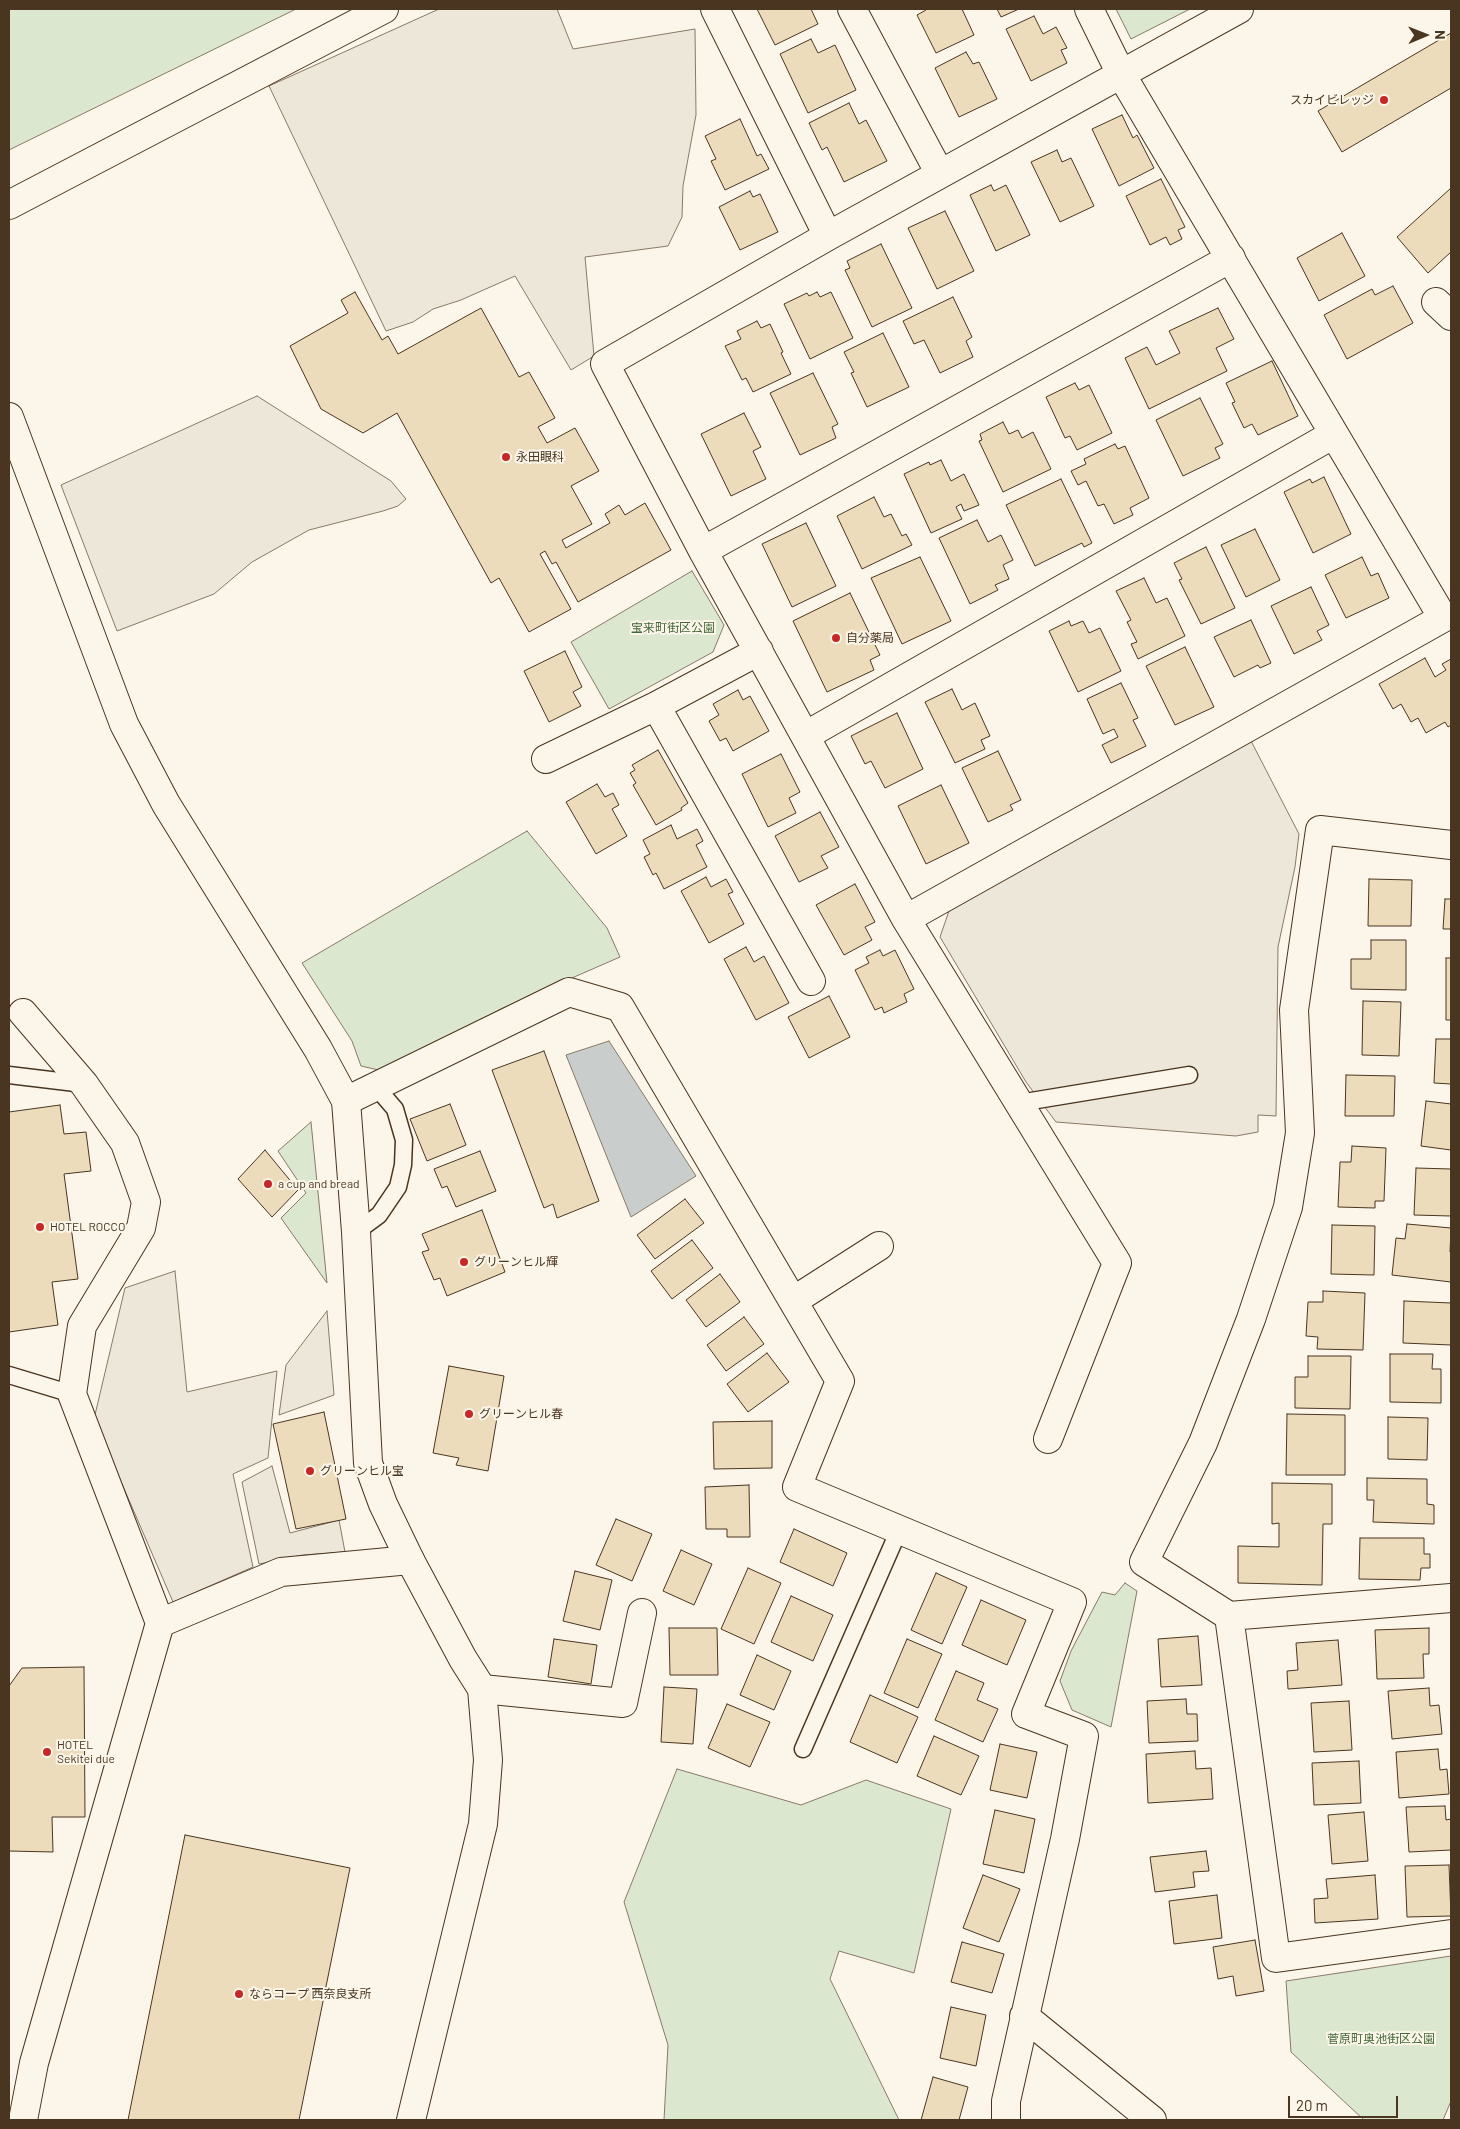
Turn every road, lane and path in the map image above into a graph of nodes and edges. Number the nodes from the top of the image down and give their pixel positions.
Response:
1 (384, 9) edge
2 (715, 9) edge
3 (852, 9) edge
4 (1089, 9) edge
5 (1239, 9) edge
6 (1121, 74) junction
7 (940, 174) junction
8 (9, 205) edge
9 (828, 236) junction
10 (1231, 258) junction
11 (9, 417) edge
12 (1334, 434) junction
13 (704, 551) junction
14 (1447, 616) edge
15 (759, 651) junction
16 (656, 706) junction
17 (805, 736) junction
18 (546, 758) dead end
19 (1451, 846) edge
20 (906, 919) junction
21 (811, 981) dead end
22 (23, 1013) dead end
23 (9, 1075) edge
24 (1188, 1075) dead end
25 (84, 1084) junction
26 (376, 1087) junction
27 (346, 1101) junction
28 (1019, 1103) junction
29 (356, 1232) junction
30 (879, 1246) dead end
31 (793, 1301) junction
32 (9, 1375) edge
33 (72, 1394) junction
34 (1048, 1439) dead end
35 (900, 1530) junction
36 (410, 1560) junction
37 (1451, 1598) edge
38 (642, 1613) dead end
39 (1229, 1616) junction
40 (160, 1623) junction
41 (482, 1689) junction
42 (803, 1749) dead end
43 (1451, 1934) edge
44 (1024, 2016) junction
45 (23, 2120) edge
46 (411, 2120) edge
47 (1006, 2120) edge
48 (1152, 2120) edge

1 - 8 street
2 - 9 street
3 - 7 street
4 - 6 street
5 - 6 street
6 - 7 street
6 - 10 street
7 - 9 street
9 - 13 street
10 - 12 street
10 - 13 street
11 - 27 street
12 - 14 street
12 - 17 street
13 - 15 street
14 - 20 street
15 - 16 street
15 - 17 street
16 - 18 street
16 - 21 street
17 - 20 street
19 - 39 street
20 - 28 street
22 - 25 street
23 - 25 lane
24 - 28 lane
25 - 33 street
26 - 27 street
26 - 29 lane
26 - 31 street
27 - 29 street
28 - 34 street
29 - 36 street
30 - 31 street
31 - 35 street
32 - 33 lane
33 - 40 street
35 - 42 lane
35 - 44 street
36 - 40 street
36 - 41 street
37 - 39 street
38 - 41 street
39 - 43 street
40 - 45 street
41 - 46 street
44 - 47 street
44 - 48 street

